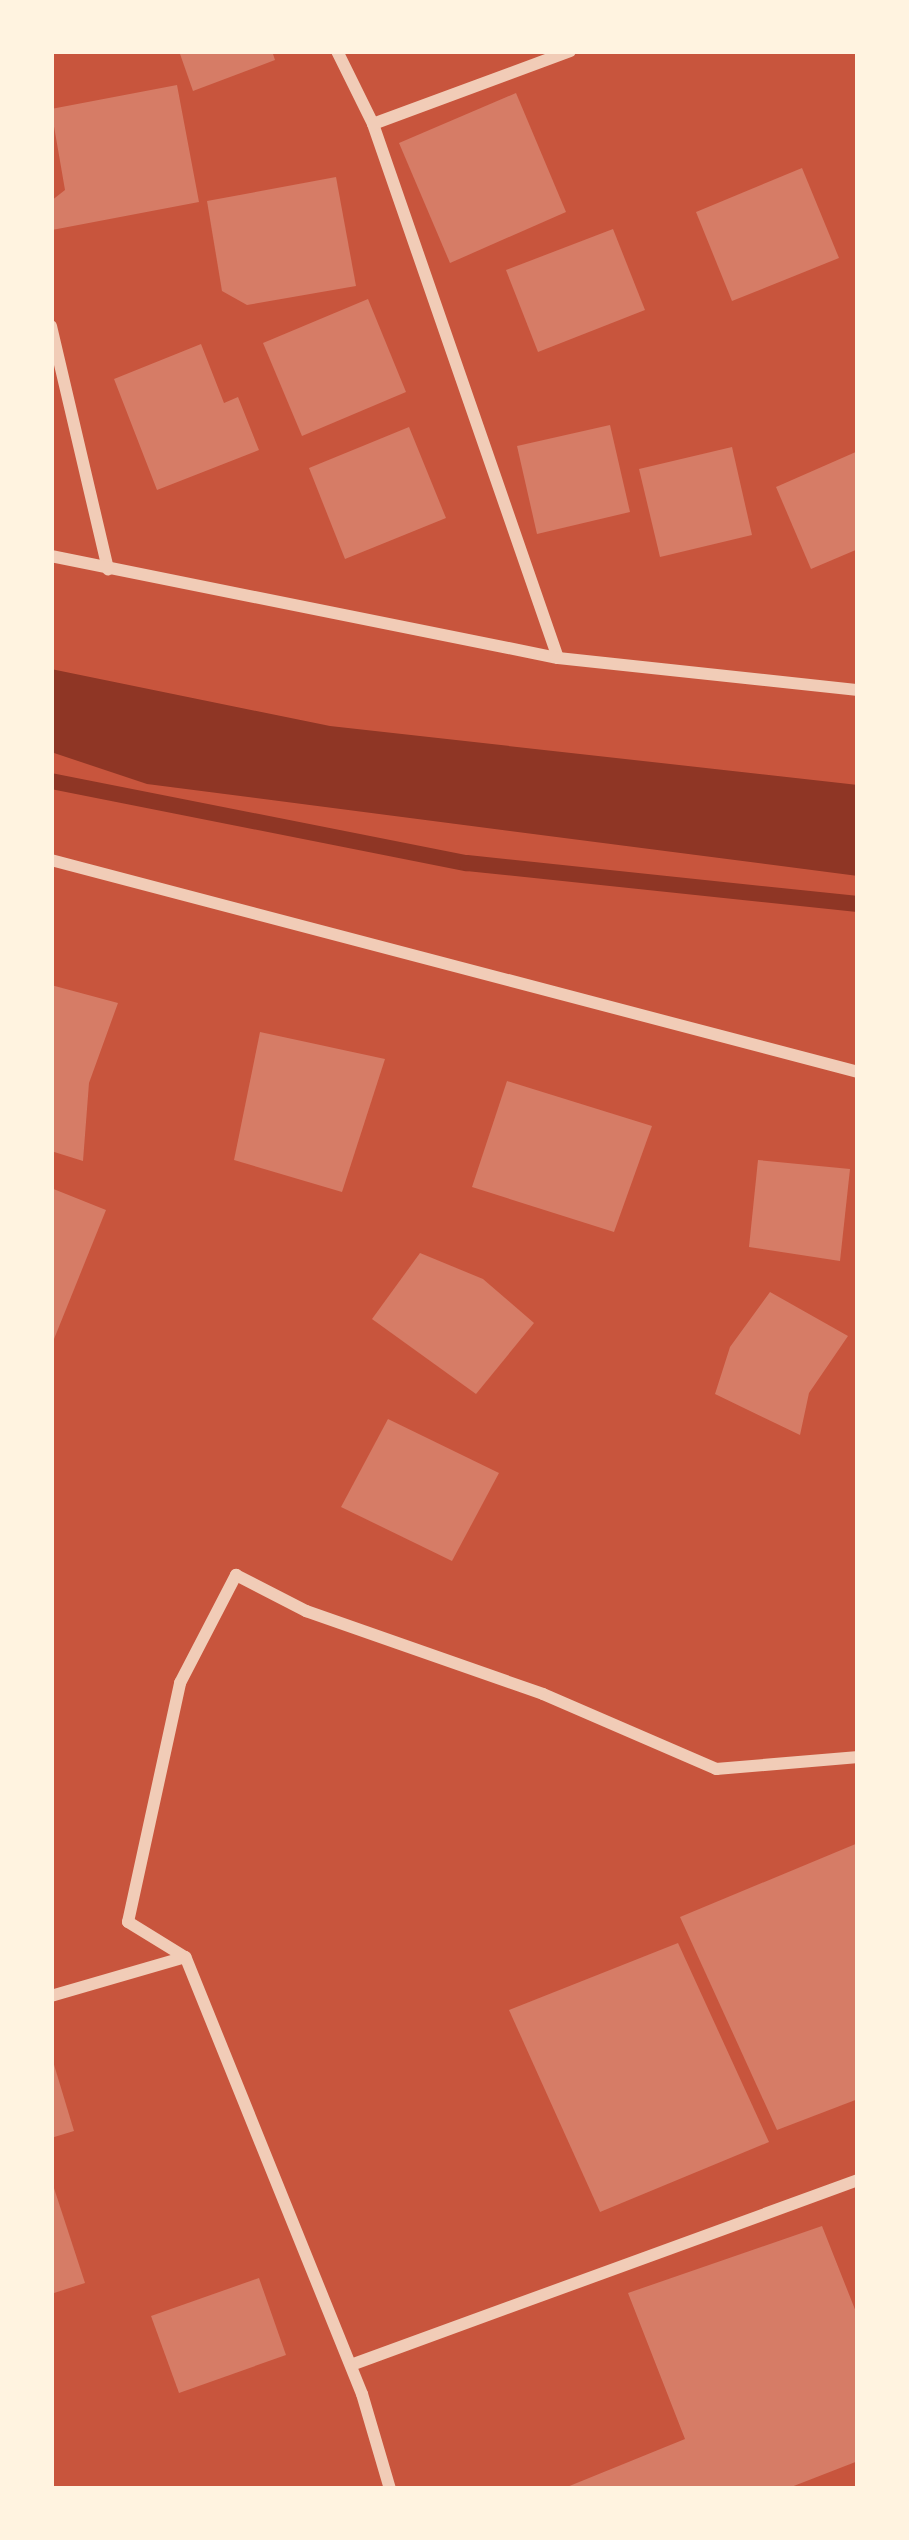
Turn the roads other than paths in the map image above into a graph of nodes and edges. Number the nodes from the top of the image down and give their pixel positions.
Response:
1 (337, 51) edge
2 (570, 51) edge
3 (373, 124) junction
4 (51, 326) edge
5 (51, 556) edge
6 (108, 569) junction
7 (558, 658) junction
8 (858, 690) edge
9 (51, 860) edge
10 (858, 1072) edge
11 (858, 1757) edge
12 (185, 1957) junction
13 (51, 1996) edge
14 (858, 2180) edge
15 (351, 2366) junction
16 (390, 2489) edge

1 - 3 street
2 - 3 street
3 - 7 street
4 - 6 street
5 - 6 street
6 - 7 street
7 - 8 street
9 - 10 street
11 - 12 street
12 - 13 street
12 - 15 street
14 - 15 street
15 - 16 street

